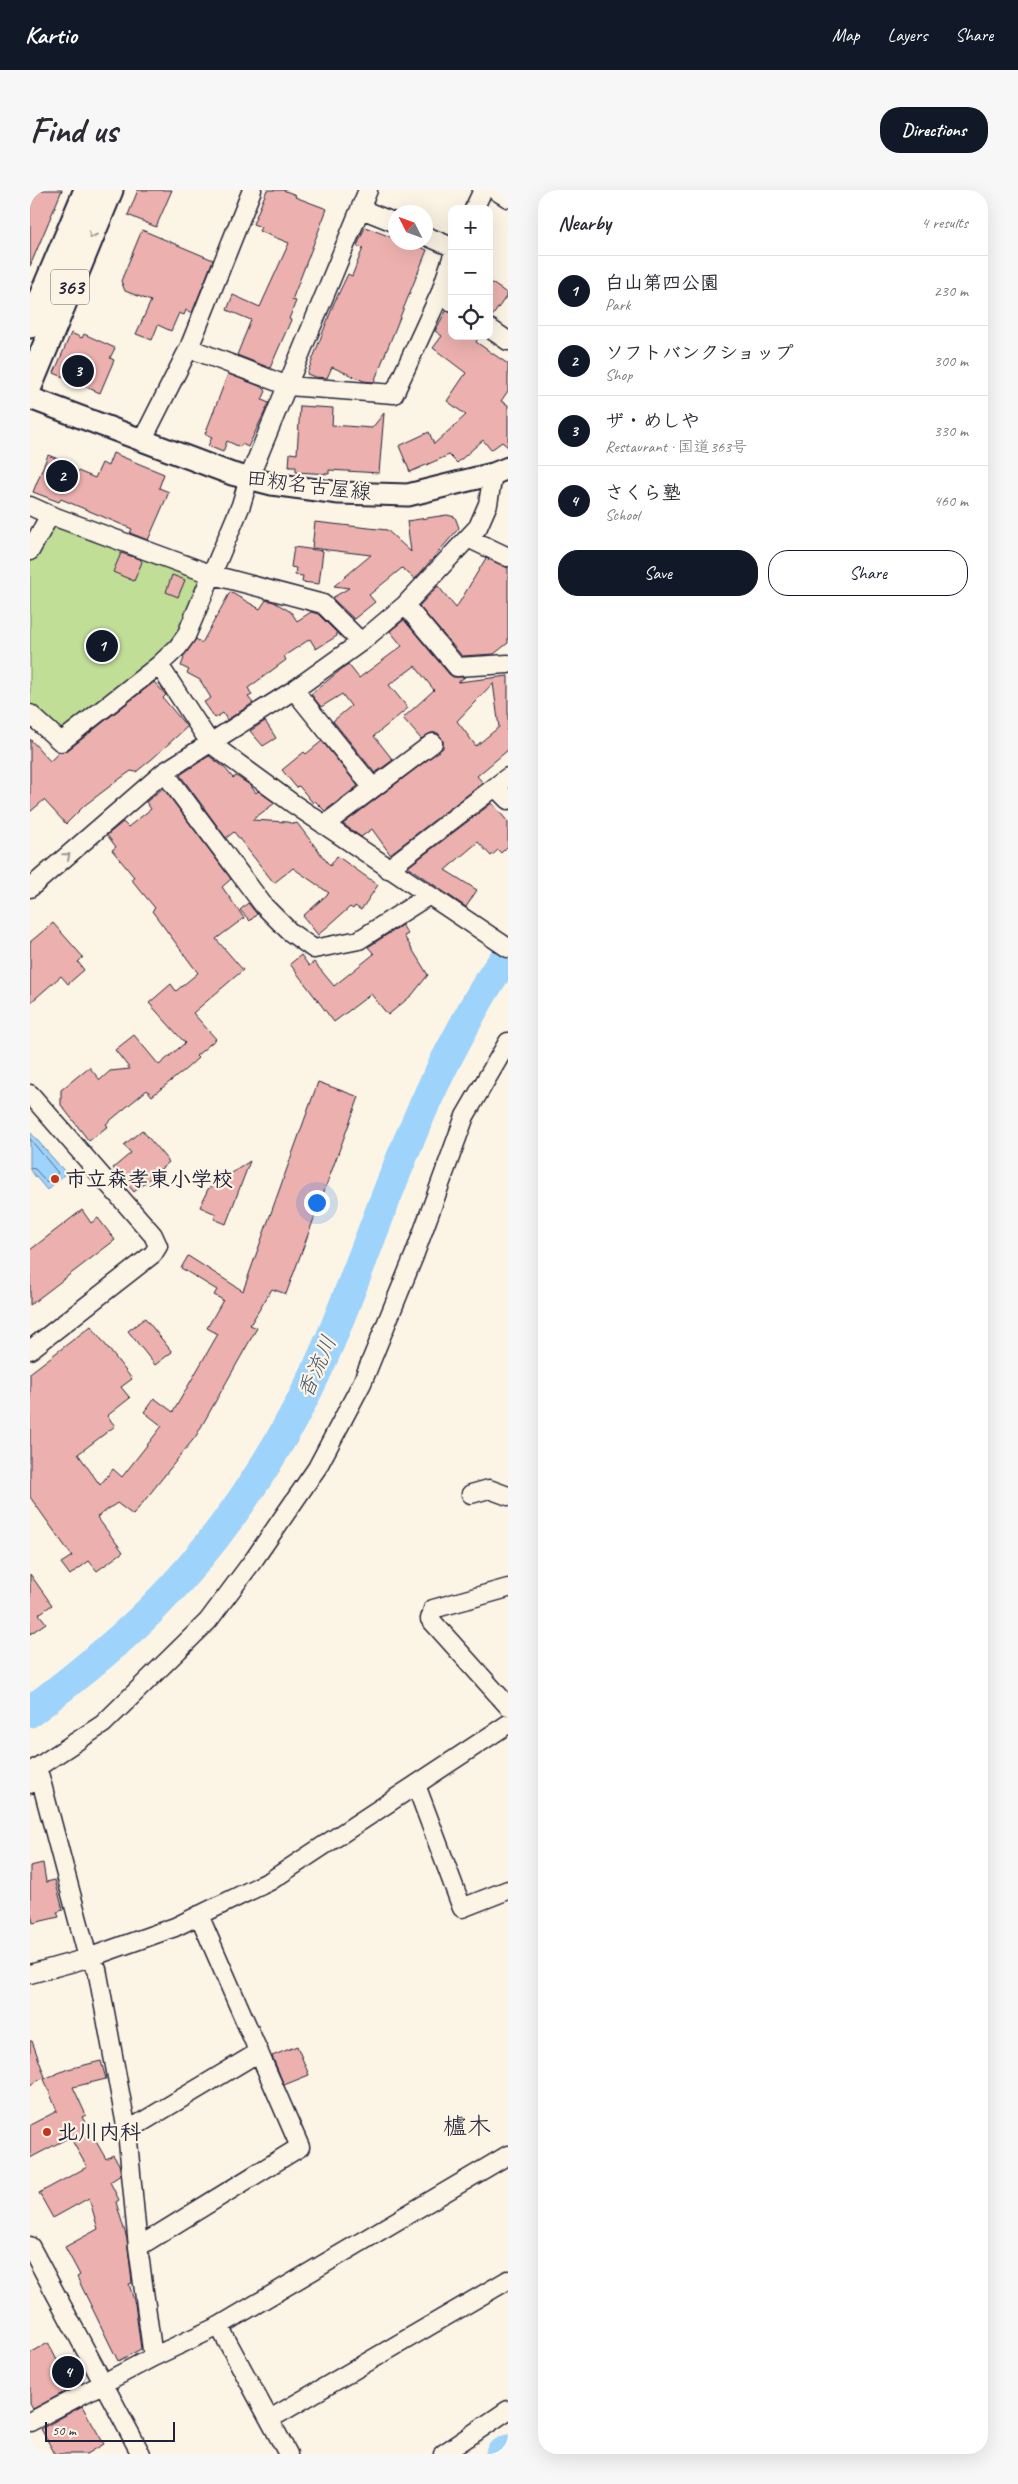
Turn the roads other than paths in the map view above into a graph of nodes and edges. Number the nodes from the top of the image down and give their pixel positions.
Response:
1 (87, 190) edge
2 (110, 190) edge
3 (252, 190) edge
4 (368, 190) edge
5 (483, 190) edge
6 (495, 190) edge
7 (508, 198) edge
8 (476, 205) edge
9 (361, 209) junction
10 (388, 220) edge
11 (433, 239) edge
12 (448, 245) edge
13 (448, 285) edge
14 (446, 298) edge
15 (30, 325) edge
16 (493, 331) edge
17 (508, 341) edge
18 (189, 348) junction
19 (30, 384) edge
20 (288, 386) junction
21 (30, 398) edge
22 (142, 441) junction
23 (500, 471) edge
24 (249, 478) junction
25 (30, 506) edge
26 (50, 515) junction
27 (468, 538) junction
28 (30, 551) edge
29 (508, 557) edge
30 (213, 575) junction
31 (405, 605) junction
32 (361, 642) junction
33 (508, 664) edge
34 (159, 665) junction
35 (294, 690) junction
36 (30, 714) edge
37 (210, 743) junction
38 (433, 743) dead end
39 (164, 772) junction
40 (373, 788) junction
41 (504, 788) edge
42 (324, 825) junction
43 (388, 869) junction
44 (30, 888) edge
45 (428, 896) junction
46 (508, 948) edge
47 (508, 1042) edge
48 (30, 1094) edge
49 (30, 1350) edge
50 (471, 1494) dead end
51 (508, 1496) edge
52 (508, 1588) edge
53 (508, 1706) edge
54 (508, 1724) edge
55 (30, 1772) edge
56 (30, 1784) edge
57 (416, 1785) junction
58 (508, 1890) edge
59 (200, 1915) junction
60 (88, 1958) junction
61 (30, 1974) edge
62 (259, 2052) junction
63 (127, 2131) junction
64 (508, 2155) edge
65 (30, 2246) edge
66 (138, 2247) junction
67 (508, 2280) edge
68 (219, 2326) junction
69 (153, 2357) junction
70 (103, 2383) junction
71 (508, 2410) edge
72 (270, 2419) junction
73 (30, 2422) edge
74 (141, 2454) edge
75 (288, 2454) edge
76 (443, 2454) edge

1 - 15 highway, 363
2 -> 19 highway, 363
3 - 18 street
4 - 9 street
5 - 8 street
6 - 7 street
9 - 10 street
9 - 20 street
11 - 12 street
13 - 14 street
14 - 20 street
16 - 17 street
18 - 20 street
18 - 22 street
20 - 24 street
21 - 22 main road, 田籾名古屋線
22 - 24 main road, 田籾名古屋線
23 - 24 main road, 田籾名古屋線
23 - 27 street
24 - 30 street
25 - 26 street
26 - 28 street
26 - 30 street
27 - 29 street
27 - 31 street
30 - 32 street
30 - 34 street
31 - 32 street
31 - 33 street
32 - 35 street
34 - 36 street
34 - 37 street
35 - 37 street
35 - 40 street
37 - 39 street
37 - 42 street
38 - 40 street
44 -> 39 street
39 - 45 street
40 - 42 street
41 - 43 street
42 - 43 street
43 - 45 street
45 - 46 street
47 - 55 street
48 - 49 street
50 - 51 street
52 - 53 street
54 - 57 street
56 - 60 street
57 - 58 street
57 - 59 street
59 - 60 street
59 - 62 street
60 - 61 street
60 - 63 street
62 - 63 street
62 - 66 street
63 - 66 street
64 - 68 street
65 - 70 street
66 - 69 street
67 - 72 street
68 - 69 street
68 - 72 street
69 - 70 street
70 - 73 street
70 - 74 street
71 - 76 street
72 - 75 street

